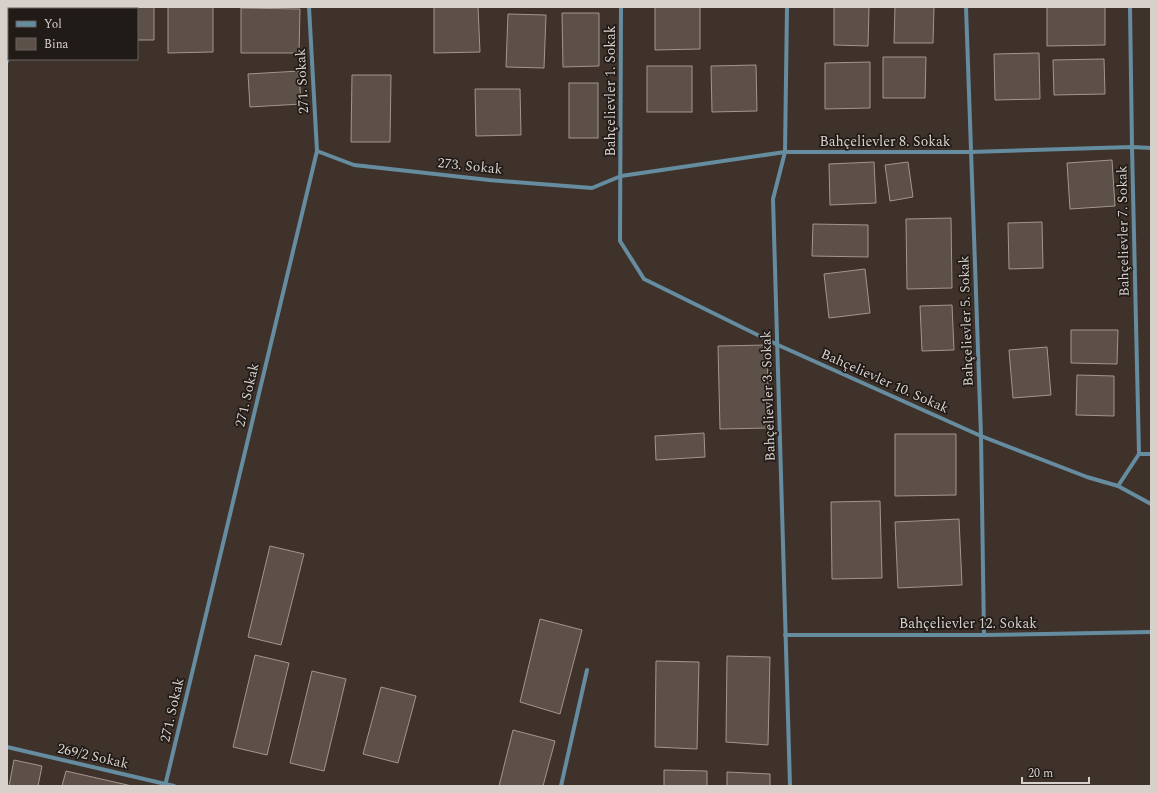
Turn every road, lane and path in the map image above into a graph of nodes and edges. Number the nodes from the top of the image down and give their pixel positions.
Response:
1 (309, 7) edge
2 (621, 7) edge
3 (787, 7) edge
4 (966, 7) edge
5 (1130, 7) edge
6 (1132, 148) junction
7 (1151, 148) edge
8 (317, 151) junction
9 (785, 152) junction
10 (970, 152) junction
11 (620, 176) junction
12 (620, 241) joint
13 (778, 345) junction
14 (981, 436) junction
15 (1139, 454) junction
16 (1151, 454) edge
17 (1118, 486) junction
18 (1151, 504) edge
19 (1151, 632) edge
20 (786, 635) junction
21 (984, 635) junction
22 (587, 670) dead end
23 (7, 747) edge
24 (165, 785) edge
25 (174, 786) edge
26 (561, 786) edge
27 (790, 786) edge

1 - 8 street, 271. Sokak
2 - 11 street, Bahçelievler 1. Sokak
3 - 9 street, Bahçelievler 3. Sokak
4 - 10 street, Bahçelievler 5. Sokak
5 - 6 street, Bahçelievler 7. Sokak
6 - 7 street, Bahçelievler 8. Sokak
6 - 10 street, Bahçelievler 8. Sokak
6 - 15 street, Bahçelievler 7. Sokak
8 - 11 street, 273. Sokak
8 - 24 street, 271. Sokak
9 - 10 street, Bahçelievler 8. Sokak
9 - 11 street, Bahçelievler 8. Sokak
9 - 13 street, Bahçelievler 3. Sokak
10 - 14 street, Bahçelievler 5. Sokak
11 - 12 street, Bahçelievler 1. Sokak
12 - 13 street, Bahçelievler 10. Sokak
13 - 14 street, Bahçelievler 10. Sokak
13 - 20 street, Bahçelievler 3. Sokak
14 - 17 street, Bahçelievler 10. Sokak
14 - 21 street, Bahçelievler 5. Sokak
15 - 16 street
15 - 17 street
17 - 18 street, Bahçelievler 10. Sokak
19 - 21 street, Bahçelievler 12. Sokak
20 - 21 street, Bahçelievler 12. Sokak
20 - 27 street, Bahçelievler 3. Sokak
22 - 26 street
23 - 24 street, 269/2 Sokak
24 - 25 street, 269/2 Sokak

